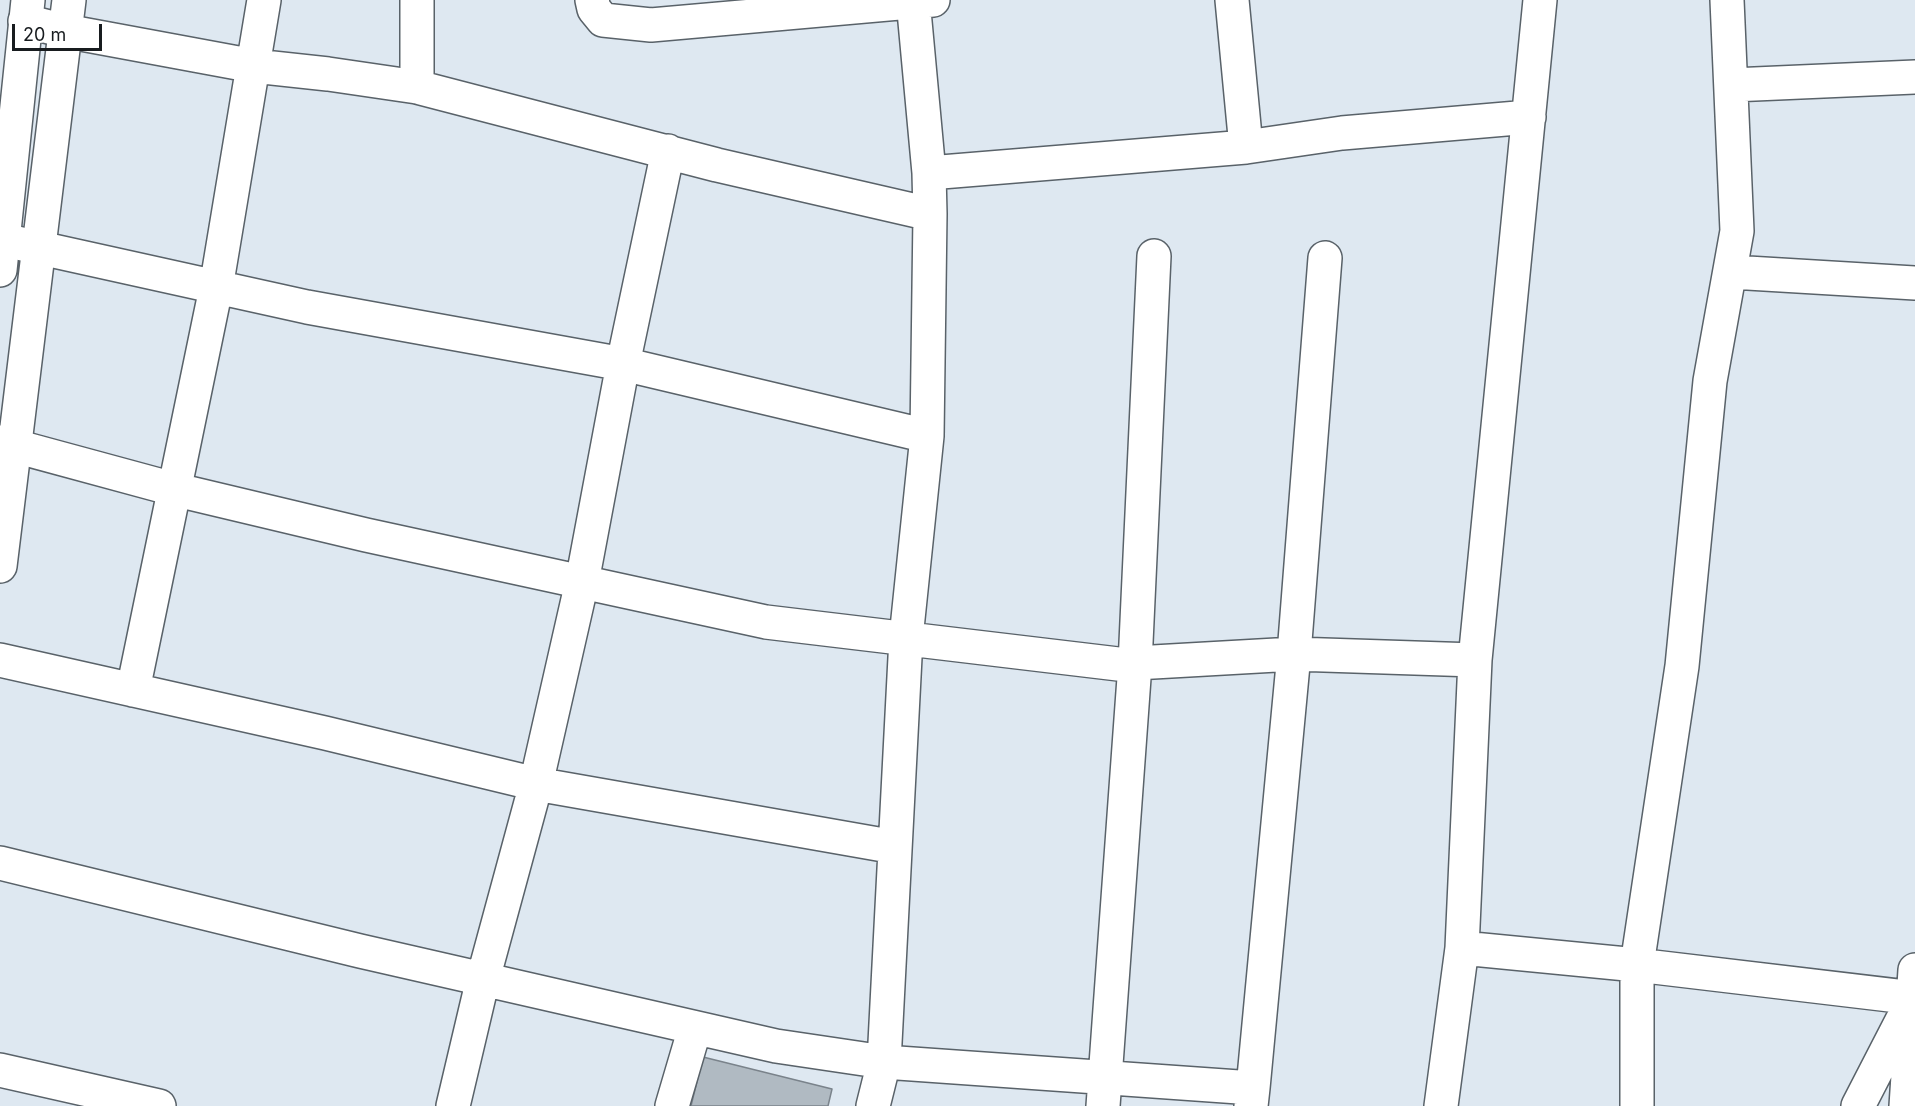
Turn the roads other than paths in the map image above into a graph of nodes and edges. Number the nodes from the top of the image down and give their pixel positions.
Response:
1 (264, 0) edge
2 (417, 0) edge
3 (592, 0) edge
4 (1232, 0) edge
5 (1540, 0) edge
6 (1727, 0) edge
7 (920, 1) edge
8 (27, 10) edge
9 (67, 16) edge
10 (254, 66) junction
11 (1915, 77) edge
12 (1732, 85) junction
13 (417, 87) junction
14 (1529, 117) junction
15 (1246, 147) junction
16 (668, 151) junction
17 (929, 173) junction
18 (930, 214) junction
19 (38, 249) junction
20 (2, 255) edge
21 (1154, 256) dead end
22 (1325, 258) dead end
23 (1731, 272) junction
24 (1915, 283) edge
25 (216, 288) junction
26 (623, 364) junction
27 (927, 436) junction
28 (7, 444) edge
29 (177, 490) junction
30 (0, 566) edge
31 (582, 582) junction
32 (906, 638) junction
33 (1294, 654) junction
34 (0, 660) edge
35 (1475, 660) junction
36 (1134, 664) junction
37 (133, 690) junction
38 (536, 784) junction
39 (895, 847) junction
40 (0, 863) edge
41 (1462, 948) junction
42 (1637, 966) junction
43 (483, 979) junction
44 (1915, 990) edge
45 (695, 1028) junction
46 (885, 1062) junction
47 (0, 1070) edge
48 (1103, 1092) edge
49 (1252, 1097) edge
50 (145, 1104) edge
51 (453, 1106) edge
52 (672, 1106) edge
53 (873, 1106) edge
54 (1441, 1106) edge
55 (1637, 1106) edge
56 (1858, 1106) edge
57 (1906, 1106) edge

1 - 10 street
2 - 13 street
3 - 7 street
4 - 15 street
5 - 14 street
6 - 12 street
7 - 17 street
8 - 9 street
8 - 20 street
9 - 10 street
9 - 19 street
10 - 13 street
10 - 25 street
11 - 12 street
12 - 23 street
13 - 16 street
14 - 15 street
14 - 35 street
15 - 17 street
16 - 18 street
16 - 26 street
17 - 18 street
18 - 27 street
19 - 20 street
19 - 25 street
19 - 28 street
21 - 36 street
22 - 33 street
23 - 24 street
23 - 42 street
25 - 26 street
25 - 29 street
26 - 27 street
26 - 31 street
27 - 32 street
28 - 29 street
28 - 30 street
29 - 31 street
29 - 37 street
31 - 32 street
31 - 38 street
32 - 36 street
32 - 39 street
33 - 35 street
33 - 36 street
33 - 49 street
34 - 37 street
35 - 41 street
36 - 48 street
37 - 38 street
38 - 39 street
38 - 43 street
39 - 46 street
40 - 43 street
41 - 42 street
41 - 54 street
42 - 44 street
42 - 55 street
43 - 45 street
43 - 51 street
44 - 56 street
44 - 57 street
45 - 46 street
45 - 52 street
46 - 48 street
46 - 53 street
47 - 50 street
48 - 49 street

